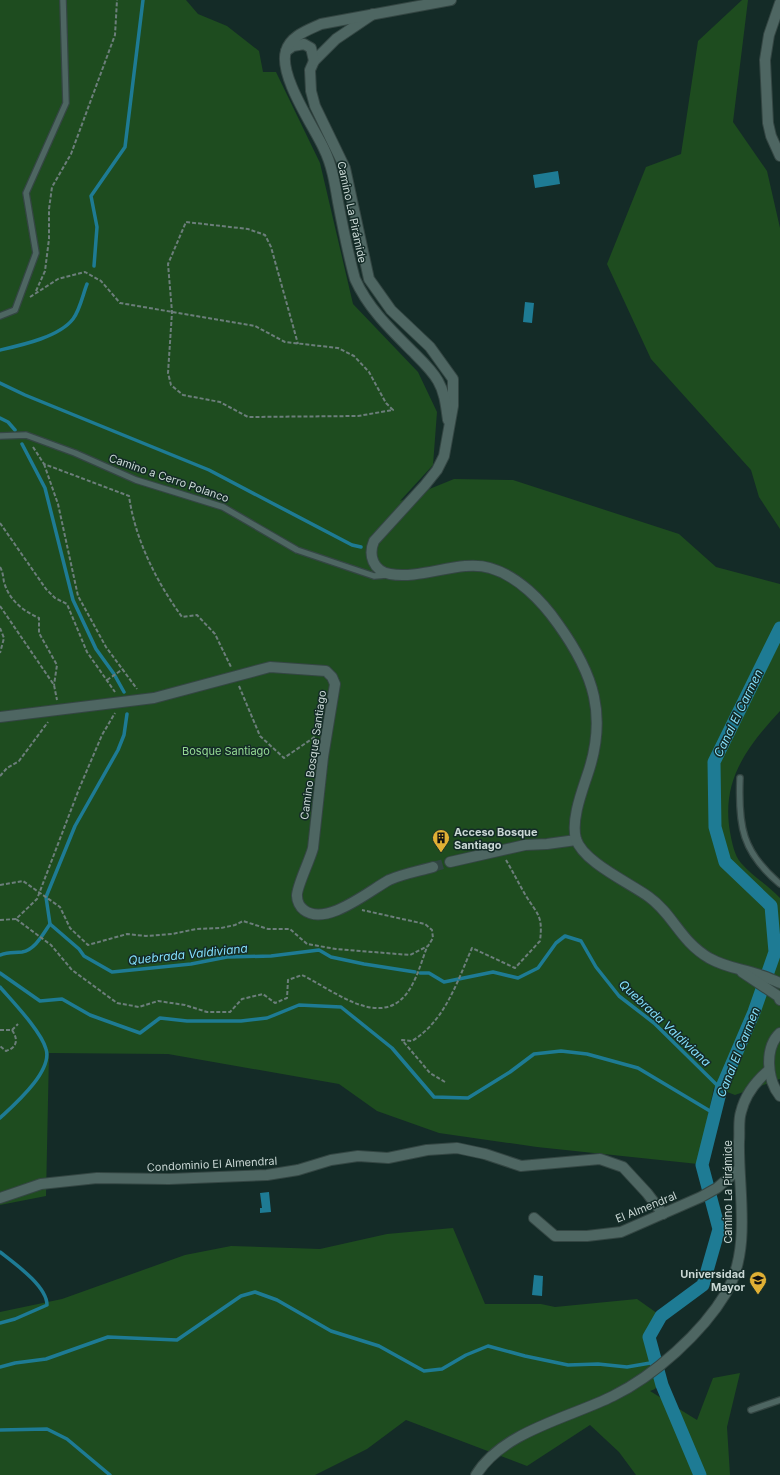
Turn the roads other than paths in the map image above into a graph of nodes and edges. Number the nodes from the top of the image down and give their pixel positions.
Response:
1 (63, 0) edge
2 (451, 0) edge
3 (780, 3) edge
4 (373, 14) junction
5 (286, 51) junction
6 (314, 61) junction
7 (780, 156) edge
8 (0, 316) edge
9 (449, 430) junction
10 (0, 436) edge
11 (393, 574) junction
12 (0, 717) edge
13 (740, 778) dead end
14 (576, 840) junction
15 (450, 862) tunnel mouth
16 (433, 867) tunnel mouth
17 (780, 884) edge
18 (757, 978) junction
19 (780, 983) edge
20 (779, 998) edge
21 (780, 1033) edge
22 (769, 1070) junction
23 (780, 1096) edge
24 (739, 1169) junction
25 (0, 1198) edge
26 (663, 1214) junction
27 (534, 1218) dead end
28 (780, 1400) edge
29 (751, 1410) dead end
30 (476, 1475) edge

1 - 8 lane
2 - 4 street
3 - 7 street
4 - 5 street
4 - 6 street
5 - 6 street
5 - 9 street, Camino La Pirámide
6 - 9 street, Camino La Pirámide
9 - 11 street, Camino La Pirámide
10 - 11 lane, Camino a Cerro Polanco
11 - 14 street
12 - 16 street, Camino Bosque Santiago
13 - 17 lane
14 - 15 street
14 - 18 street
18 - 19 street
18 - 20 street
21 - 22 street
22 - 23 street
22 - 24 street, Camino La Pirámide
24 - 26 street, El Almendral
24 - 30 street, Camino La Pirámide
25 - 26 street, Condominio El Almendral
26 - 27 street, El Almendral
28 - 29 lane

